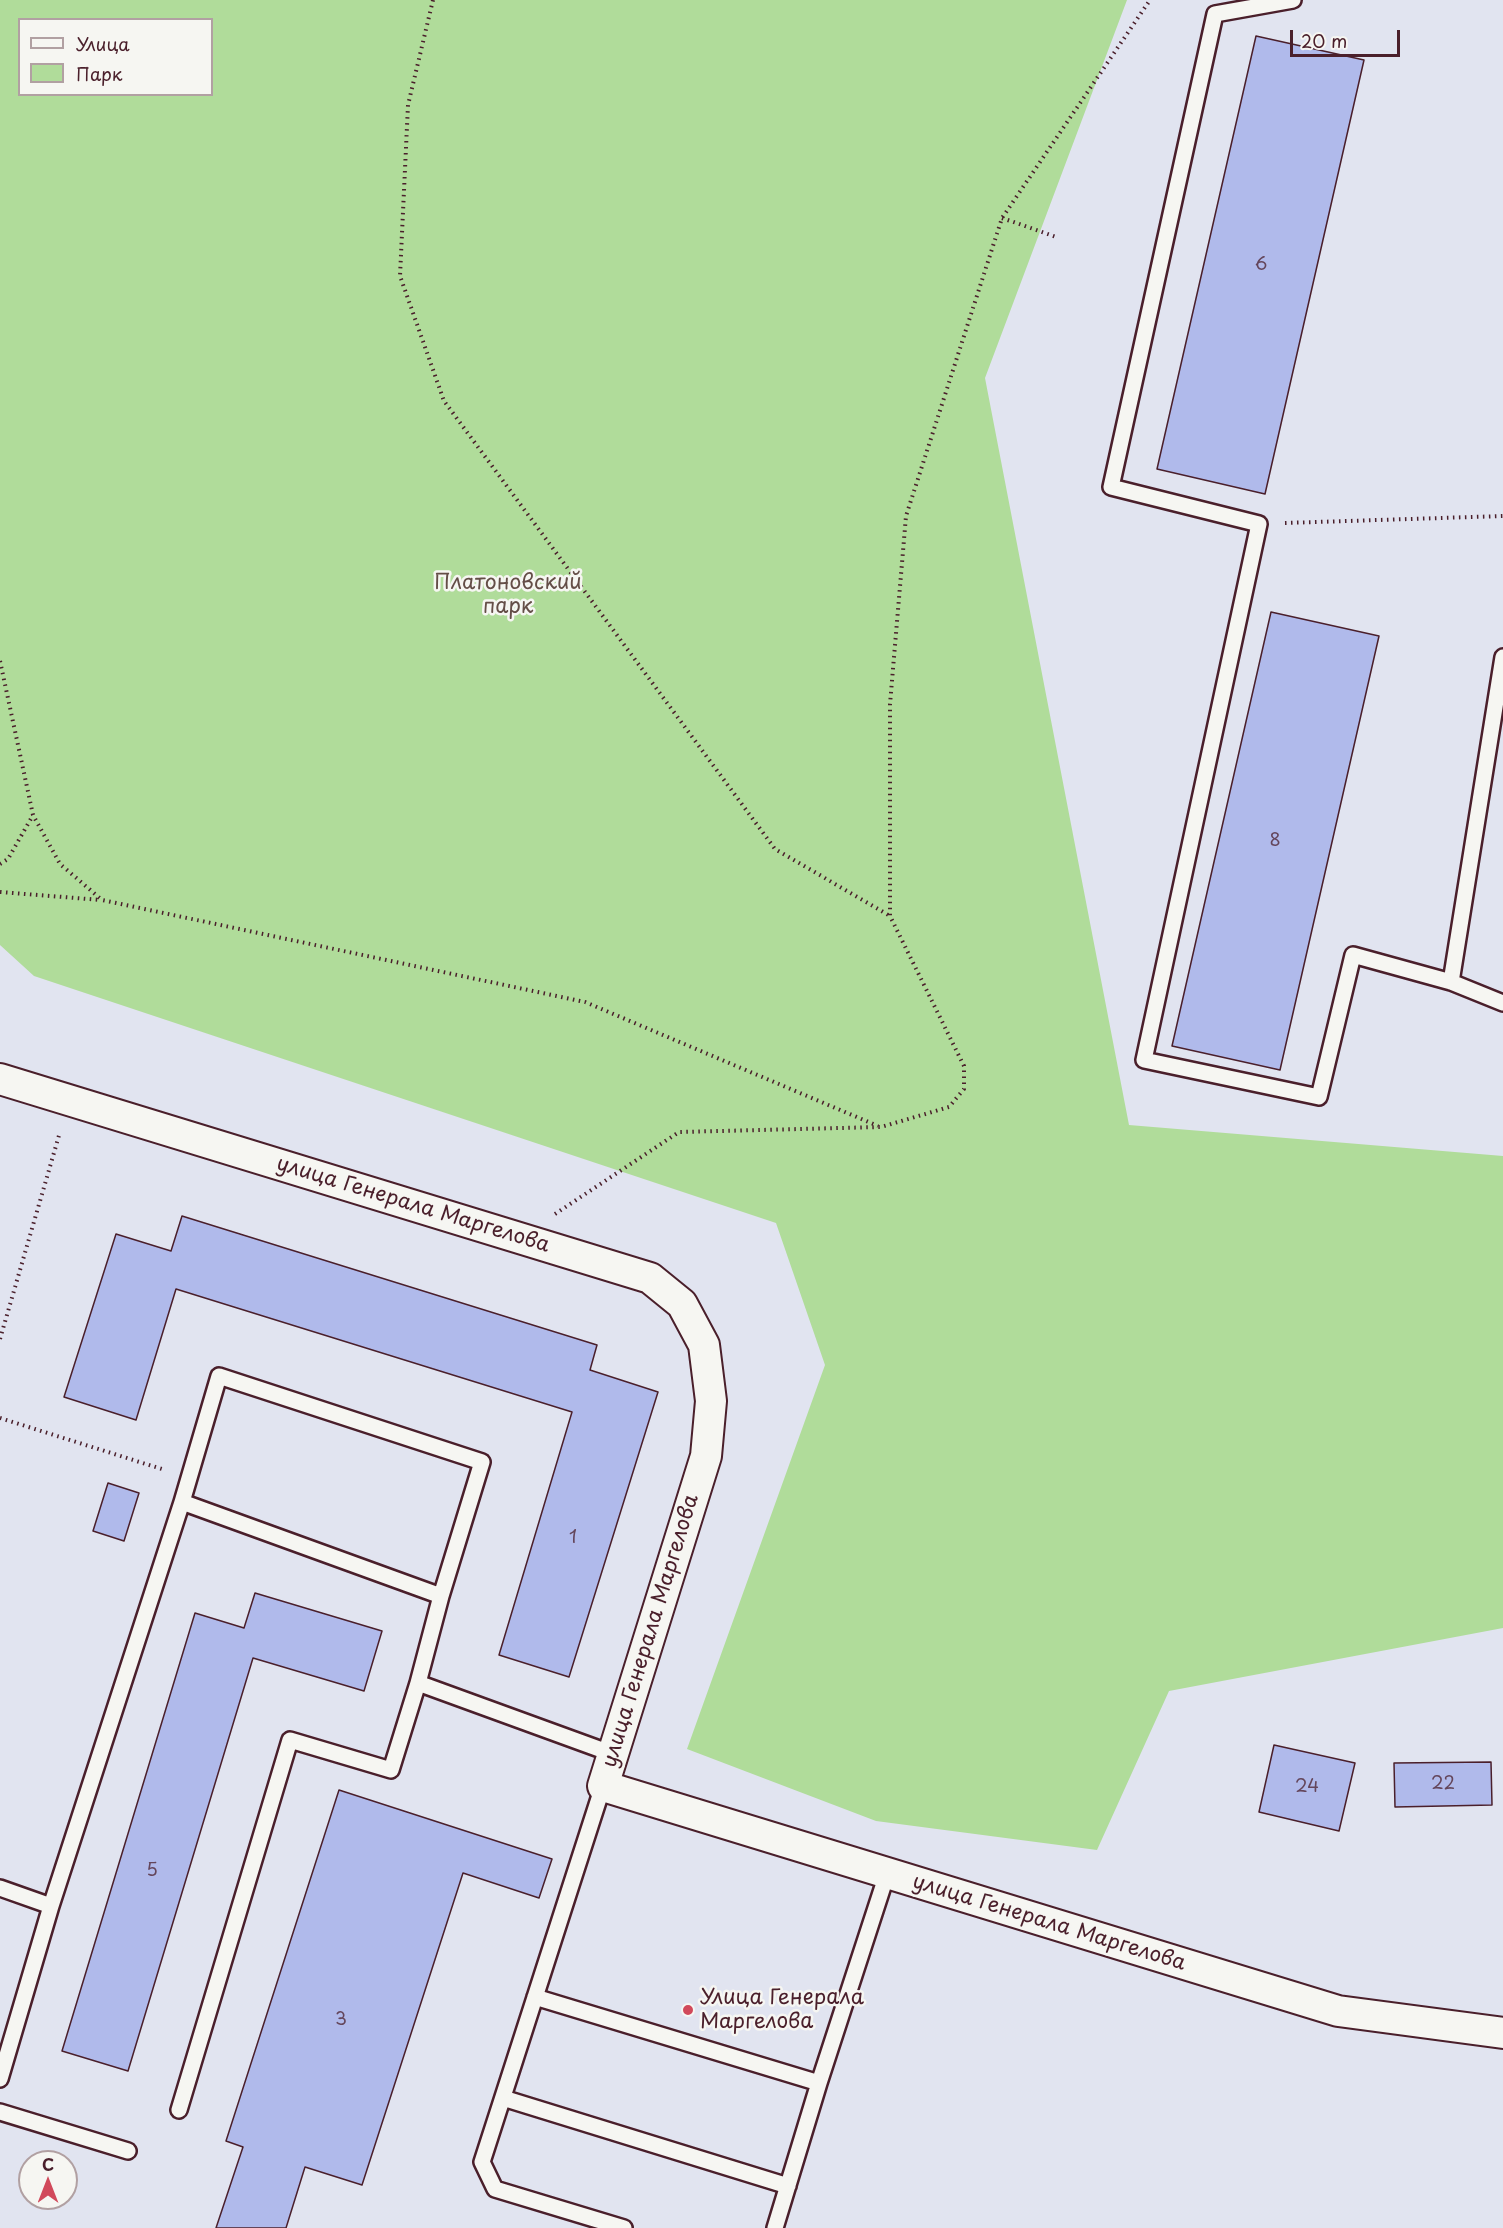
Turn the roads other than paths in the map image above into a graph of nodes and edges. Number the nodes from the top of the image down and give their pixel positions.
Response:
1 (1293, 0) edge
2 (1503, 657) edge
3 (1451, 982) junction
4 (1503, 1003) edge
5 (0, 1079) edge
6 (182, 1502) junction
7 (441, 1596) junction
8 (418, 1683) junction
9 (613, 1754) junction
10 (603, 1786) junction
11 (887, 1874) junction
12 (0, 1888) edge
13 (51, 1906) junction
14 (535, 1997) junction
15 (1503, 2033) edge
16 (0, 2079) edge
17 (819, 2083) junction
18 (502, 2098) junction
19 (179, 2110) dead end
20 (0, 2112) edge
21 (128, 2151) dead end
22 (788, 2186) junction
23 (624, 2228) edge
24 (775, 2228) edge

1 - 3 lane
2 - 3 lane
3 - 4 lane
5 - 9 street, улица Генерала Маргелова
6 - 7 lane
6 - 7 lane
6 - 13 lane
7 - 8 lane
8 - 9 lane
8 - 19 lane
9 - 10 street, улица Генерала Маргелова
10 - 11 street, улица Генерала Маргелова
10 - 14 lane
11 - 15 street, улица Генерала Маргелова
11 - 17 lane
12 - 13 lane
13 - 16 lane
14 - 17 lane
14 - 18 lane
17 - 22 lane
18 - 22 lane
18 - 23 lane
20 - 21 lane
22 - 24 lane

